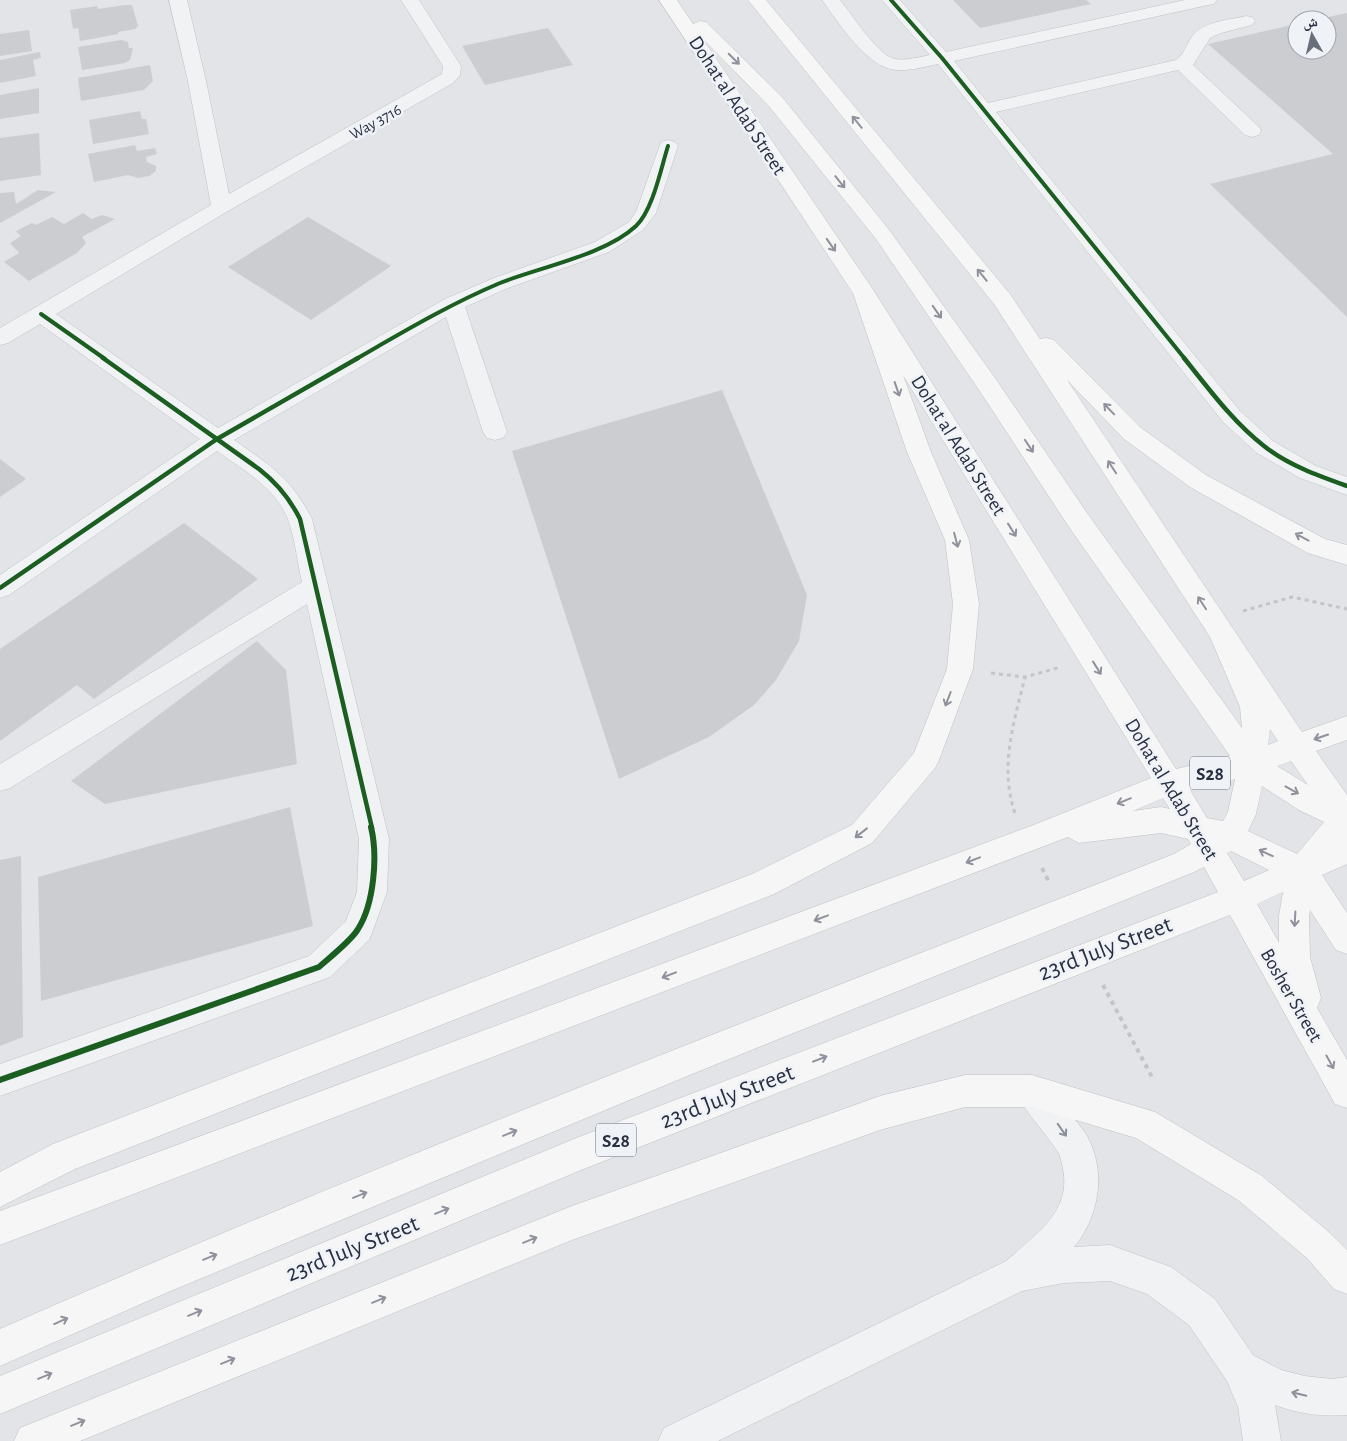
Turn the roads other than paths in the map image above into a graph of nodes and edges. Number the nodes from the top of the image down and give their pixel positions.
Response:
1 (178, 0) edge
2 (410, 0) edge
3 (668, 0) edge
4 (674, 0) edge
5 (757, 0) edge
6 (831, 0) edge
7 (891, 0) edge
8 (1130, 0) edge
9 (1208, 0) edge
10 (1146, 14) junction
11 (1246, 21) dead end
12 (942, 58) junction
13 (1182, 64) junction
14 (984, 109) junction
15 (1252, 131) dead end
16 (668, 146) dead end
17 (221, 208) junction
18 (864, 293) junction
19 (1002, 300) junction
20 (453, 304) junction
21 (41, 314) junction
22 (0, 338) edge
23 (495, 432) dead end
24 (218, 439) junction
25 (1347, 486) edge
26 (1347, 555) edge
27 (314, 586) junction
28 (0, 588) edge
29 (1222, 634) junction
30 (1347, 728) edge
31 (1296, 746) junction
32 (1251, 763) junction
33 (0, 779) edge
34 (1170, 783) junction
35 (1347, 817) edge
36 (1041, 835) junction
37 (1212, 837) junction
38 (1347, 850) edge
39 (1302, 871) junction
40 (1237, 898) junction
41 (1347, 940) edge
42 (1312, 1028) junction
43 (0, 1080) edge
44 (1032, 1091) junction
45 (1347, 1092) edge
46 (0, 1190) edge
47 (0, 1228) edge
48 (1019, 1274) junction
49 (1347, 1276) edge
50 (0, 1348) edge
51 (1240, 1368) junction
52 (0, 1395) edge
53 (1347, 1396) edge
54 (33, 1441) edge
55 (677, 1441) edge
56 (1262, 1441) edge

1 - 17 street
2 - 17 street, Way 3716
3 -> 18 main road, Dohat al Adab Street
4 -> 32 main road
19 -> 5 main road
6 - 12 street
7 - 12 street
8 - 10 street
9 - 10 street
10 - 12 street
11 - 13 street
12 - 14 street
13 - 14 street
13 - 15 street
14 - 25 street
16 - 20 street
17 - 21 street, Way 3716
18 -> 34 main road, Dohat al Adab Street
18 -> 46 main road
26 -> 19 main road
29 -> 19 main road
20 - 23 street
20 - 24 street
21 - 22 street, Way 3716
21 - 24 street
24 - 27 street
24 - 28 street
27 - 33 street
27 - 43 street
29 - 31 main road
29 - 32 main road
30 -> 31 main road, S28
31 - 32 main road, S28
31 - 35 main road
32 - 34 main road, S28
32 -> 35 main road
32 - 37 main road
34 -> 36 main road, S28
34 - 37 main road, Dohat al Adab Street
35 - 39 main road
36 - 37 main road
36 -> 47 main road, S28
39 -> 37 main road
37 - 40 main road, Dohat al Adab Street
50 -> 37 main road
38 - 39 main road, 23rd July Street / S28
39 - 40 main road, 23rd July Street / S28
39 - 41 main road
39 -> 42 main road
40 - 42 main road, Bosher Street
52 -> 40 main road, 23rd July Street / S28
42 -> 45 main road, Bosher Street
44 -> 48 street
44 - 49 main road
54 -> 44 main road
48 - 51 street
48 - 55 street
53 -> 51 street
51 - 56 street

